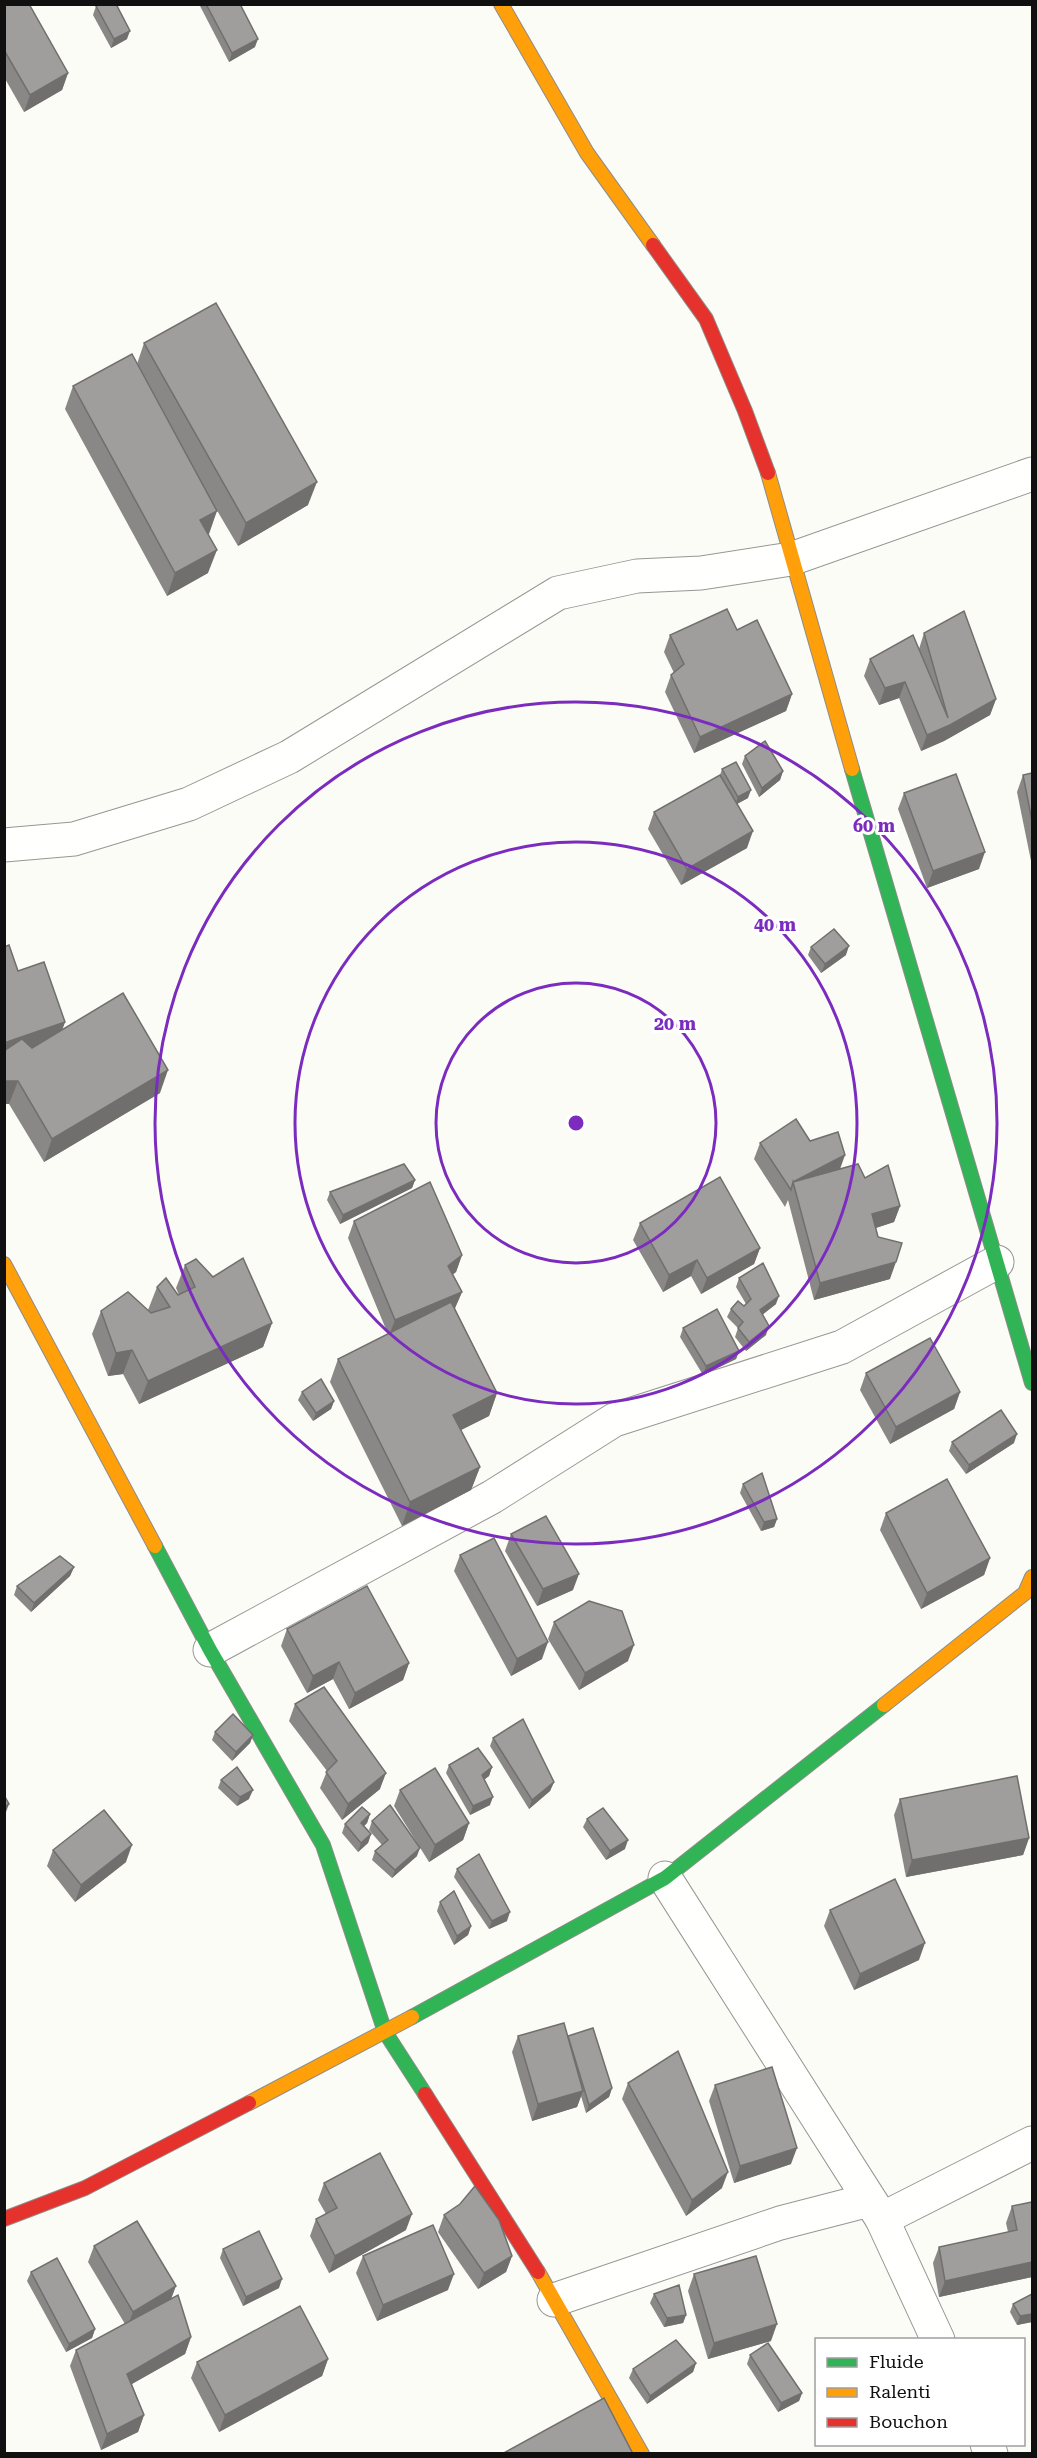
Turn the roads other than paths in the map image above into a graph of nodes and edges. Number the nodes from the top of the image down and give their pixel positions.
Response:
1 (501, 4) edge
2 (1032, 474) edge
3 (791, 559) junction
4 (4, 845) edge
5 (997, 1262) junction
6 (4, 1264) edge
7 (1032, 1383) edge
8 (1032, 1577) edge
9 (210, 1650) junction
10 (665, 1878) junction
11 (385, 2032) junction
12 (1032, 2143) edge
13 (875, 2209) junction
14 (4, 2219) edge
15 (554, 2300) junction
16 (937, 2338) edge
17 (642, 2454) edge

1 - 3 street
2 - 3 street
3 - 4 street
3 - 5 street
5 - 7 street
5 - 9 street
6 - 9 street
8 - 10 street
9 - 11 street
10 - 11 street
10 - 13 street
11 - 14 street
11 - 15 street
12 - 13 street
13 - 15 street
13 - 16 street
15 - 17 street

